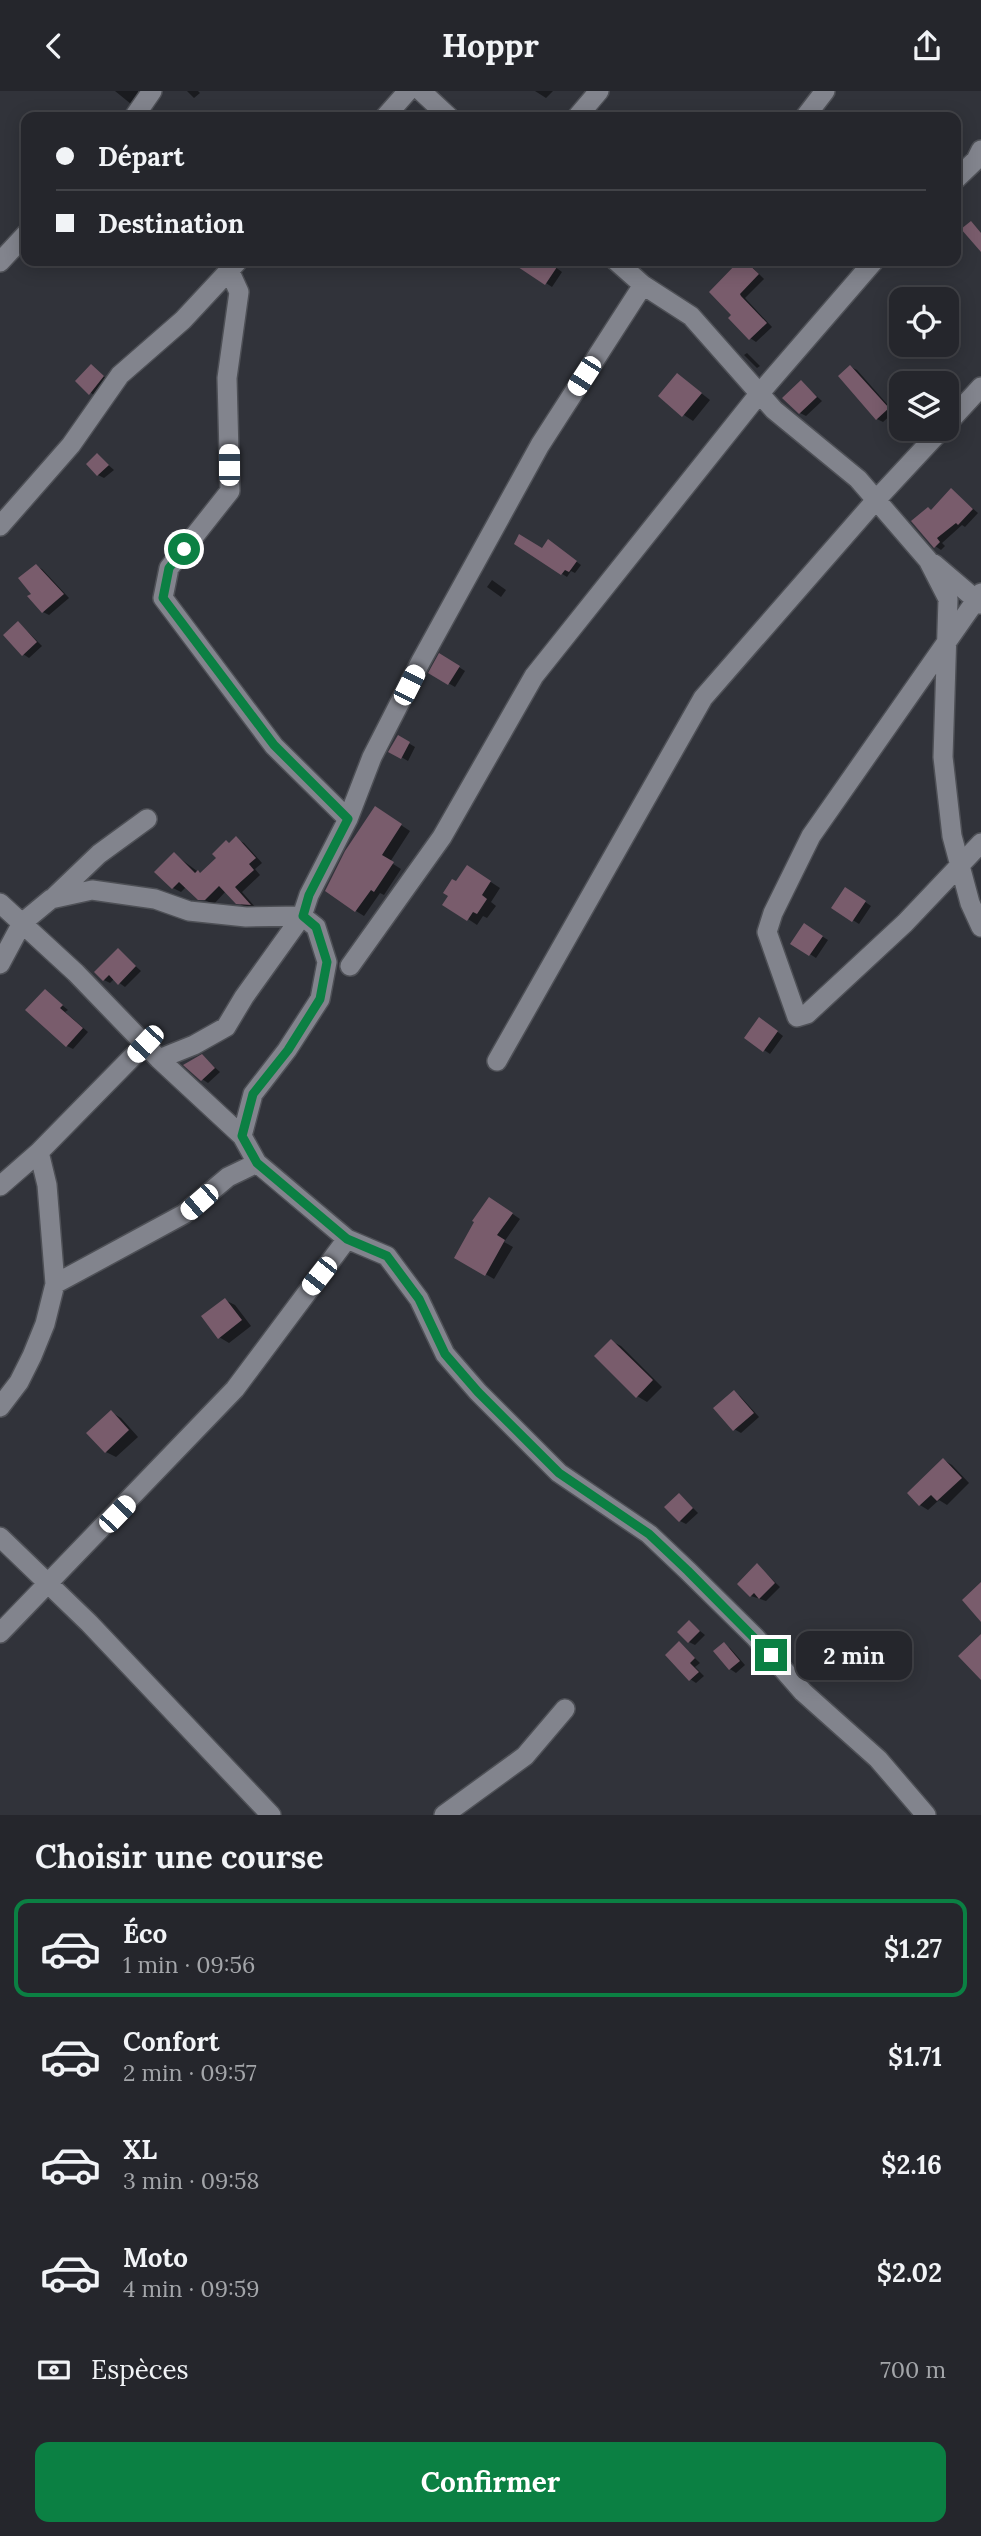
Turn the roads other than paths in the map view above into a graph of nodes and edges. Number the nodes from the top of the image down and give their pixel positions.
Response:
1 (152, 91) edge
2 (408, 91) edge
3 (421, 91) edge
4 (599, 91) edge
5 (825, 91) edge
6 (137, 112) edge
7 (389, 112) edge
8 (444, 112) edge
9 (581, 112) edge
10 (809, 112) edge
11 (981, 150) edge
12 (961, 174) edge
13 (21, 239) edge
14 (0, 262) edge
15 (232, 266) edge
16 (233, 266) edge
17 (625, 266) edge
18 (870, 266) edge
19 (643, 285) junction
20 (981, 387) edge
21 (759, 394) junction
22 (959, 411) edge
23 (931, 441) edge
24 (876, 500) junction
25 (0, 526) edge
26 (928, 560) junction
27 (979, 599) edge
28 (946, 641) junction
29 (147, 819) dead end
30 (348, 819) junction
31 (981, 843) edge
32 (960, 866) junction
33 (51, 899) junction
34 (0, 903) edge
35 (303, 916) junction
36 (22, 923) junction
37 (981, 927) edge
38 (0, 964) edge
39 (351, 966) dead end
40 (145, 1044) junction
41 (159, 1059) junction
42 (497, 1061) dead end
43 (242, 1136) junction
44 (39, 1152) junction
45 (257, 1163) junction
46 (0, 1187) edge
47 (347, 1239) junction
48 (55, 1284) junction
49 (0, 1407) edge
50 (0, 1537) edge
51 (48, 1585) junction
52 (0, 1633) edge
53 (565, 1709) dead end
54 (271, 1815) edge
55 (444, 1815) edge
56 (926, 1815) edge

1 - 6 street
2 - 7 street
3 - 8 street
4 - 9 street
5 - 10 street
11 - 12 street
13 - 14 street
15 - 25 street
16 - 30 street
17 - 19 street
18 - 21 street
19 - 21 street
19 - 30 street
20 - 22 street
21 - 24 street
21 - 39 street
23 - 24 street
24 - 26 street
24 - 42 street
26 - 27 street
26 - 28 street
27 - 28 street
28 - 32 street
28 - 32 street
29 - 33 street
30 - 35 street
31 - 32 street
32 - 37 street
33 - 35 street
33 - 36 street
34 - 36 street
35 - 41 street
35 - 43 street
36 - 38 street
36 - 40 street
40 - 41 street
40 - 44 street
41 - 43 street
43 - 45 street
44 - 46 street
44 - 48 street
45 - 47 street
45 - 48 street
47 - 51 street
47 - 56 street
48 - 49 street
50 - 51 street
51 - 52 street
51 - 54 street
53 - 55 street

